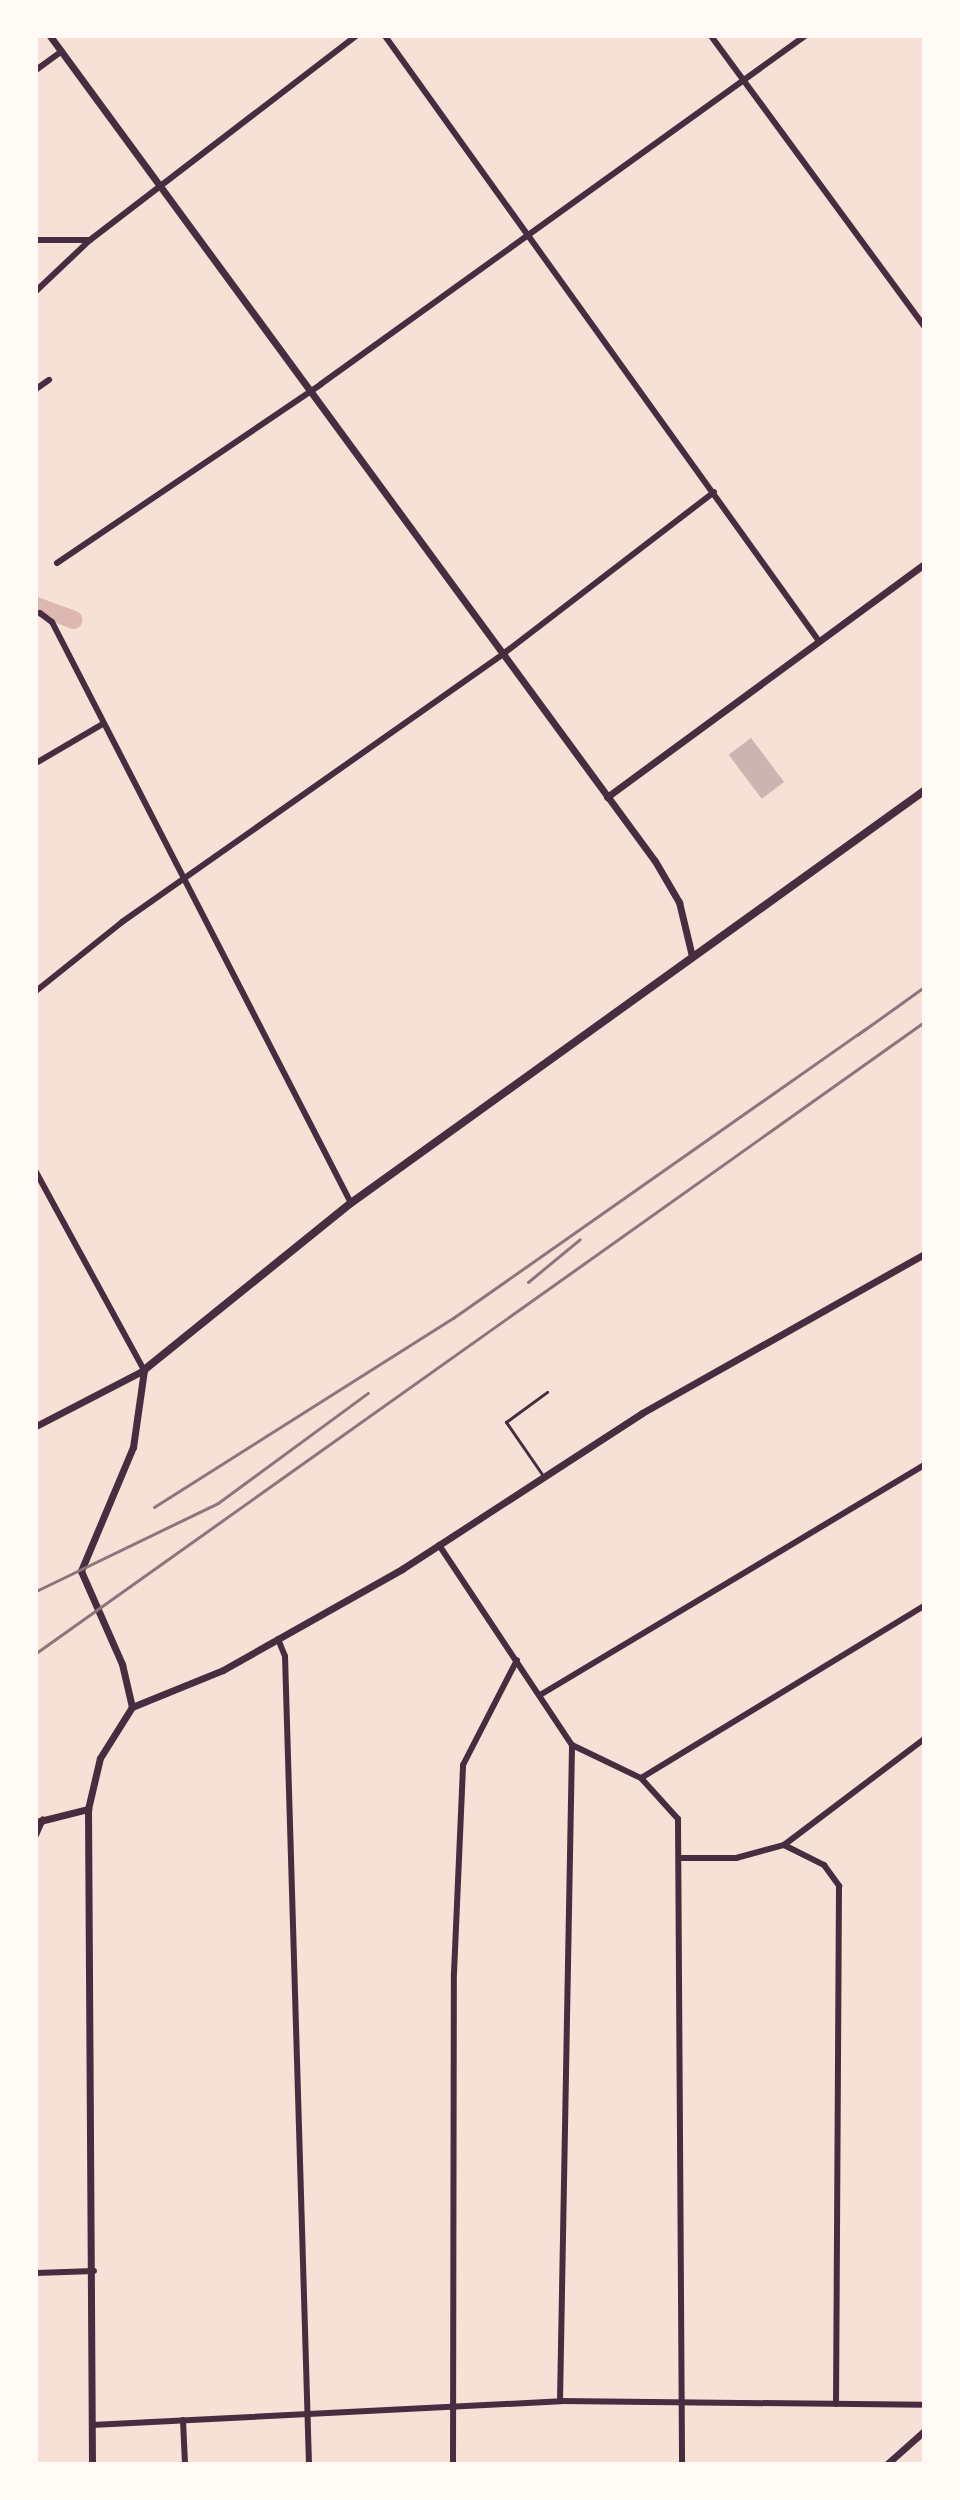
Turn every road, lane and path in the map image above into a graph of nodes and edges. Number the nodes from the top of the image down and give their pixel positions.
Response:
1 (50, 36) edge
2 (356, 36) edge
3 (385, 36) edge
4 (711, 36) edge
5 (805, 36) edge
6 (62, 51) junction
7 (36, 70) edge
8 (745, 81) junction
9 (163, 187) junction
10 (531, 235) junction
11 (36, 240) edge
12 (90, 240) junction
13 (36, 291) edge
14 (924, 326) edge
15 (49, 380) dead end
16 (36, 389) edge
17 (313, 390) junction
18 (714, 492) junction
19 (57, 563) dead end
20 (924, 564) edge
21 (40, 613) dead end
22 (819, 641) junction
23 (503, 654) junction
24 (101, 725) junction
25 (36, 763) edge
26 (924, 791) edge
27 (607, 797) junction
28 (184, 883) junction
29 (692, 956) junction
30 (36, 991) edge
31 (36, 1172) edge
32 (351, 1203) junction
33 (924, 1254) edge
34 (144, 1370) junction
35 (547, 1392) dead end
36 (36, 1426) edge
37 (924, 1465) edge
38 (544, 1477) junction
39 (439, 1545) junction
40 (924, 1606) edge
41 (278, 1639) junction
42 (517, 1660) junction
43 (540, 1695) junction
44 (132, 1707) junction
45 (924, 1739) edge
46 (572, 1745) junction
47 (641, 1778) junction
48 (88, 1809) junction
49 (40, 1820) edge
50 (36, 1835) edge
51 (784, 1845) junction
52 (682, 1858) junction
53 (94, 2271) junction
54 (36, 2273) edge
55 (560, 2401) junction
56 (682, 2402) junction
57 (454, 2404) junction
58 (836, 2404) junction
59 (924, 2405) edge
60 (307, 2412) junction
61 (183, 2420) junction
62 (92, 2425) junction
63 (924, 2431) edge
64 (92, 2464) edge
65 (185, 2464) edge
66 (309, 2464) edge
67 (453, 2464) edge
68 (682, 2464) edge
69 (887, 2464) edge

1 - 6 street
2 - 9 street
3 - 10 street
4 - 8 street
5 - 8 street
6 - 7 street
6 - 9 street
8 - 10 street
8 - 14 street
9 - 12 street
9 - 17 street
10 - 17 street
10 - 18 street
11 - 12 street
12 - 13 street
15 - 16 street
17 - 19 street
17 - 23 street
18 - 22 street
18 - 23 street
20 - 22 street
21 - 24 street
22 - 27 street
23 - 27 street
23 - 28 street
24 - 25 street
24 - 28 street
26 - 29 main road
27 - 29 street
28 - 30 street
28 - 32 street
29 - 32 main road
31 - 34 street
32 - 34 main road
33 - 38 street
34 - 36 street
34 - 44 street
35 - 38 lane
37 - 43 street
38 - 39 street
39 - 41 street
39 - 42 street
40 - 47 street
41 - 44 street
41 - 60 street
42 - 43 street
42 - 57 street
43 - 46 street
44 - 48 street
45 - 51 street
46 - 47 street
46 - 55 street
47 - 52 street
48 - 49 street
48 - 53 street
49 - 50 street
51 - 52 street
51 - 58 street
52 - 56 street
53 - 54 street
53 - 62 street
55 - 56 street
55 - 57 street
56 - 58 street
56 - 68 street
57 - 60 street
57 - 67 street
58 - 59 street
60 - 61 street
60 - 66 street
61 - 62 street
61 - 65 street
62 - 64 street
63 - 69 street

